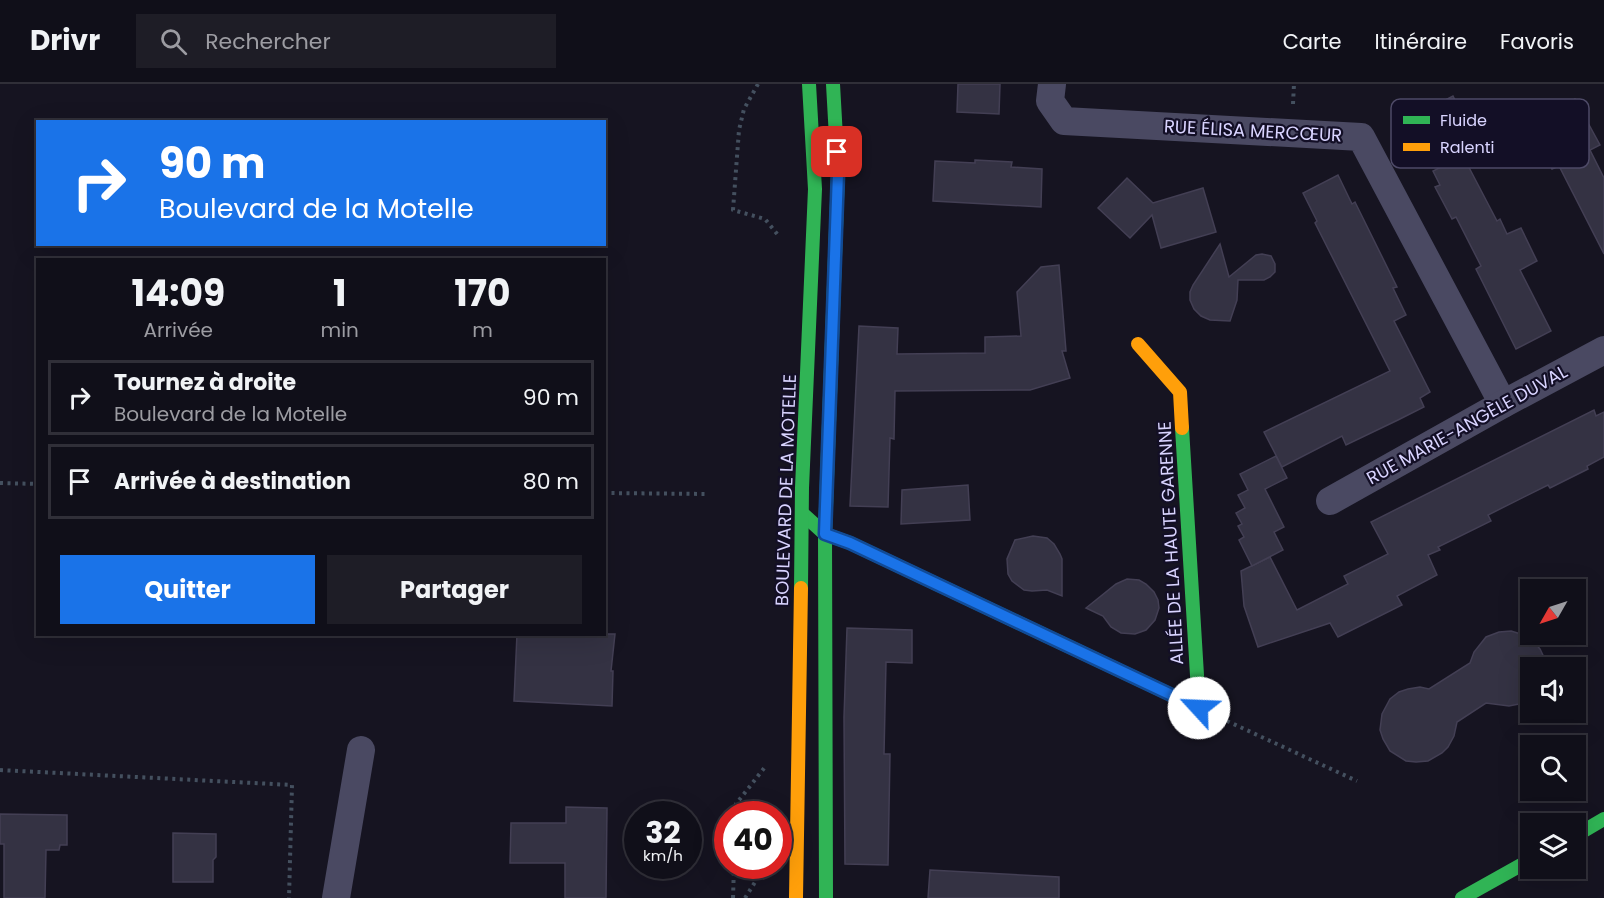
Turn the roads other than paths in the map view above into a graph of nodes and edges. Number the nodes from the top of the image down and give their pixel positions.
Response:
1 (809, 84) edge
2 (833, 84) edge
3 (1052, 84) edge
4 (1138, 344) dead end
5 (1604, 350) edge
6 (1503, 404) junction
7 (1330, 501) dead end
8 (802, 514) junction
9 (825, 534) junction
10 (361, 750) dead end
11 (1604, 819) edge
12 (1586, 830) edge
13 (1520, 866) edge
14 (336, 898) edge
15 (796, 898) edge
16 (826, 898) edge
17 (1462, 898) edge

1 - 8 main road, BOULEVARD DE LA MOTELLE
2 - 9 main road
3 - 6 street, RUE ÉLISA MERCŒUR
4 - 9 main road, ALLÉE DE LA HAUTE GARENNE
5 - 6 street, RUE MARIE-ANGÈLE DUVAL
6 - 7 street, RUE MARIE-ANGÈLE DUVAL
8 - 9 main road, ALLÉE DE LA HAUTE GARENNE
8 - 15 main road, BOULEVARD DE LA MOTELLE
9 - 16 main road
10 - 14 street
11 - 12 main road
13 - 17 main road

